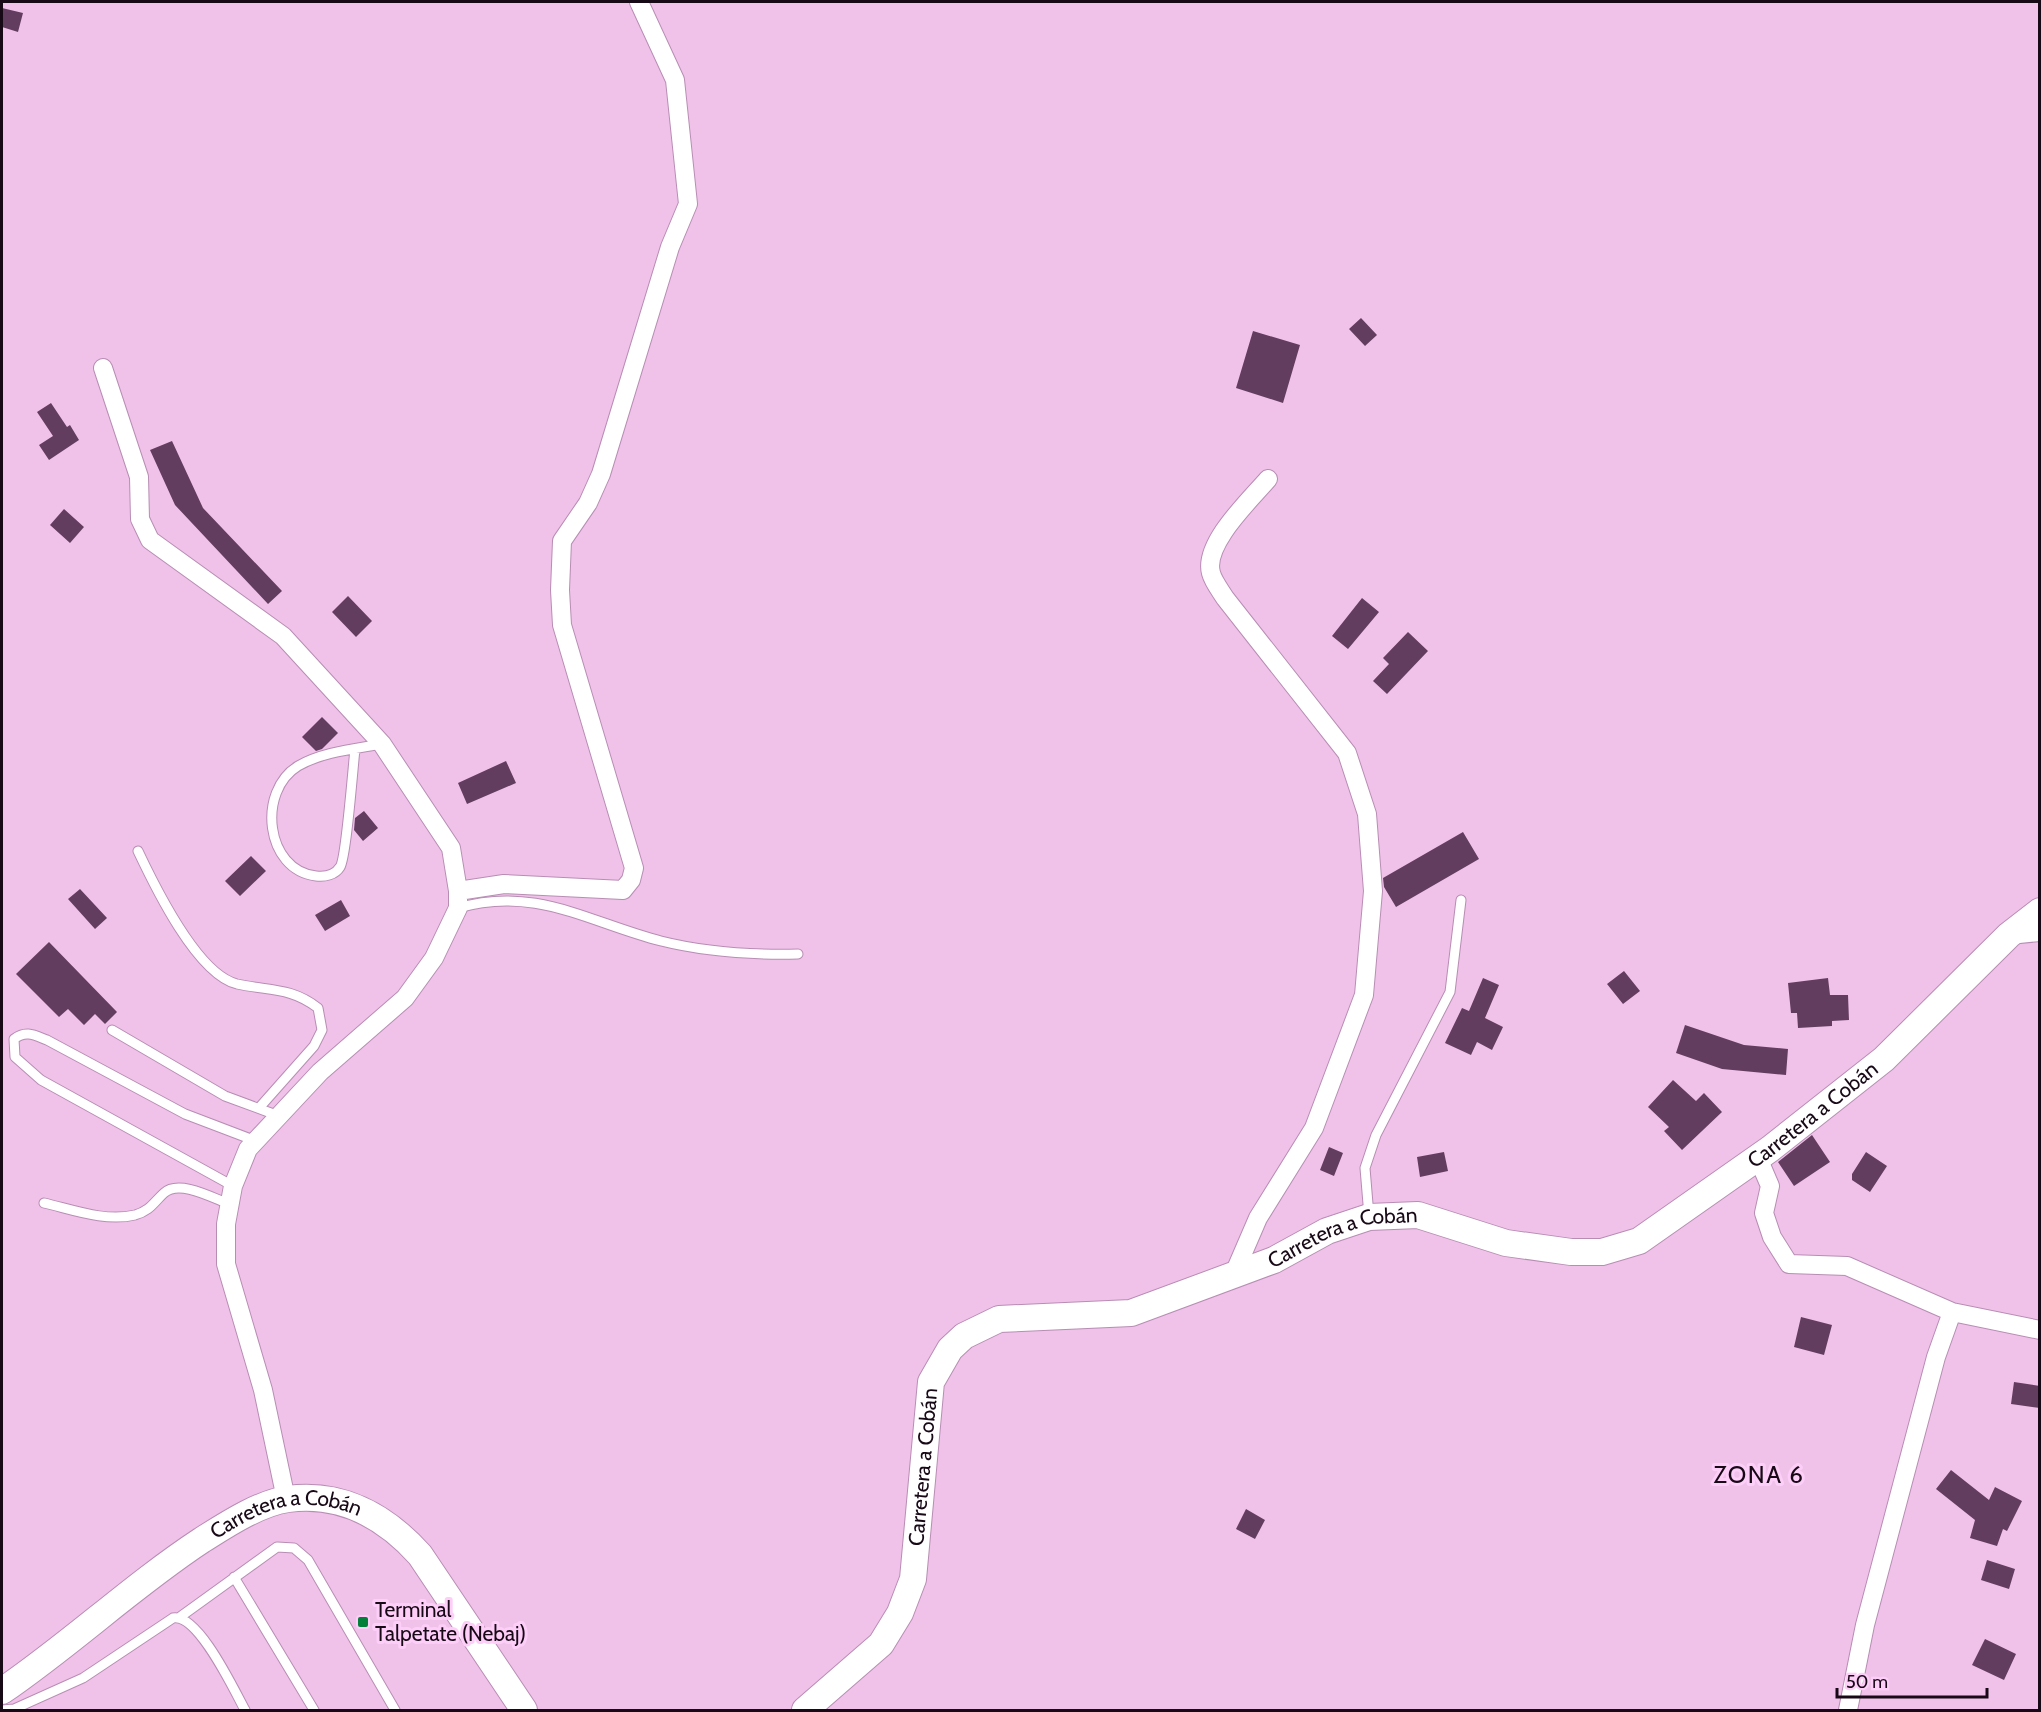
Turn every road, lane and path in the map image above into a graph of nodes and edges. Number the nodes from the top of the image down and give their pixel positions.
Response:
1 (639, 2) edge
2 (103, 368) dead end
3 (1268, 479) dead end
4 (382, 744) junction
5 (355, 749) junction
6 (138, 851) dead end
7 (458, 900) junction
8 (1461, 900) dead end
9 (2040, 911) edge
10 (2040, 932) edge
11 (2009, 935) junction
12 (798, 954) dead end
13 (112, 1030) dead end
14 (259, 1108) junction
15 (279, 1116) junction
16 (256, 1141) junction
17 (1758, 1158) junction
18 (233, 1186) junction
19 (44, 1203) dead end
20 (229, 1204) junction
21 (1369, 1217) junction
22 (1233, 1276) junction
23 (1952, 1312) junction
24 (2040, 1330) edge
25 (286, 1499) junction
26 (234, 1577) junction
27 (180, 1617) junction
28 (2, 1691) edge
29 (2, 1710) edge
30 (245, 1710) edge
31 (314, 1710) edge
32 (395, 1710) edge
33 (524, 1710) edge
34 (805, 1710) edge
35 (1848, 1710) edge

1 - 7 street
2 - 4 street
3 - 22 street
4 - 5 lane
4 - 7 street
5 - 5 lane
6 - 14 lane
7 - 12 lane
7 - 15 street
8 - 21 lane
9 - 11 street, Carretera a Cobán
10 - 11 street
11 - 17 street, Carretera a Cobán
13 - 14 lane
14 - 15 lane
15 - 16 street
16 - 18 street
16 - 18 lane
17 - 21 street, Carretera a Cobán
17 - 23 street
18 - 20 street
19 - 20 lane
20 - 25 street
21 - 22 street, Carretera a Cobán
22 - 34 street, Carretera a Cobán
23 - 24 street
23 - 35 street
25 - 28 street, Carretera a Cobán
25 - 33 street, Carretera a Cobán
26 - 27 lane
26 - 31 lane
26 - 32 lane
27 - 29 lane
27 - 30 lane

